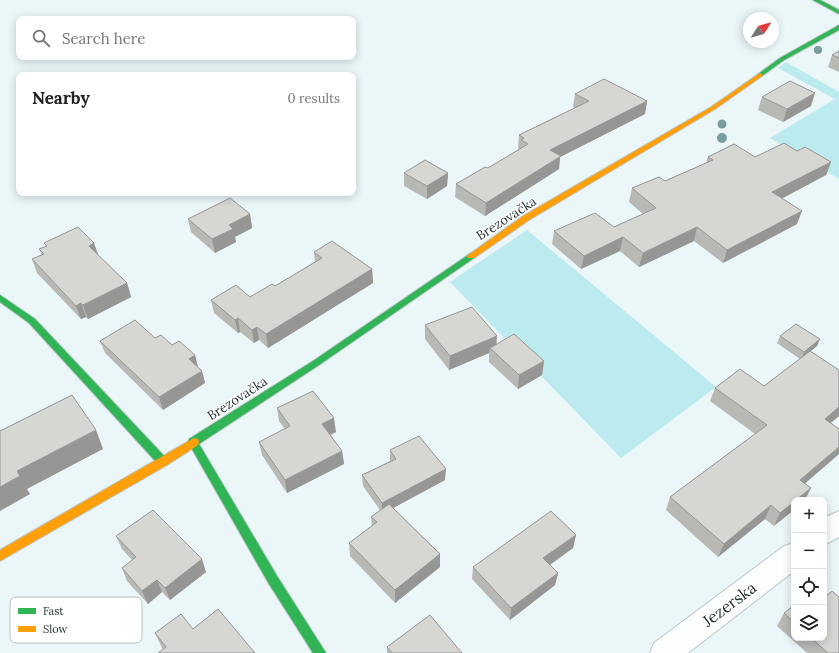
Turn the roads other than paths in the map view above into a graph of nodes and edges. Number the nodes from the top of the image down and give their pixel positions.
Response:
1 (816, 0) edge
2 (839, 12) edge
3 (839, 27) edge
4 (0, 298) edge
5 (193, 442) junction
6 (163, 462) junction
7 (839, 522) edge
8 (827, 531) edge
9 (0, 556) edge
10 (791, 557) edge
11 (320, 653) edge
12 (664, 653) edge

1 - 2 street
3 - 5 street, Brezovačka
4 - 6 street
5 - 6 street, Brezovačka
5 - 11 street
6 - 9 street, Brezovačka
7 - 8 street
10 - 12 street, Jezerska

